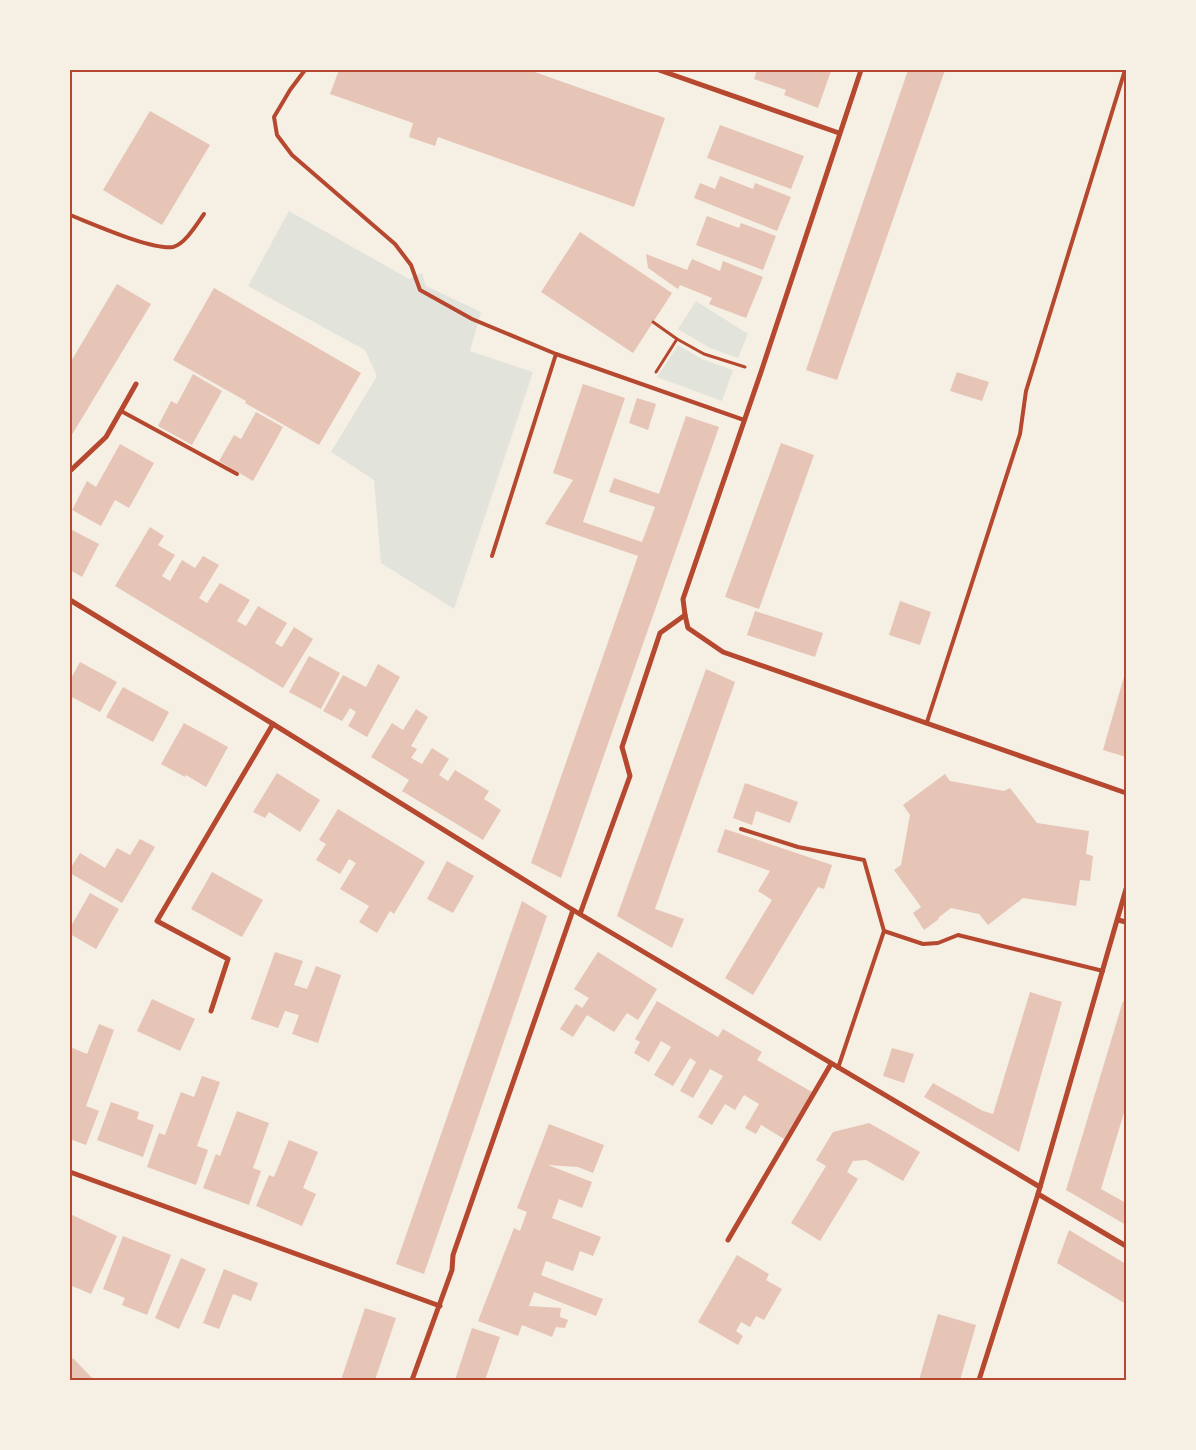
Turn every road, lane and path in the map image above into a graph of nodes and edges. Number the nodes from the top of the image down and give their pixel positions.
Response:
1 (305, 70) edge
2 (659, 70) edge
3 (861, 70) edge
4 (1125, 70) edge
5 (840, 133) junction
6 (204, 214) dead end
7 (70, 215) edge
8 (653, 322) dead end
9 (678, 339) junction
10 (556, 354) junction
11 (761, 372) junction
12 (136, 384) dead end
13 (647, 386) junction
14 (121, 410) junction
15 (744, 420) junction
16 (70, 471) edge
17 (237, 474) dead end
18 (492, 556) dead end
19 (70, 600) edge
20 (685, 615) junction
21 (927, 722) junction
22 (273, 724) junction
23 (1126, 793) edge
24 (741, 829) dead end
25 (1126, 889) edge
26 (574, 910) junction
27 (580, 914) junction
28 (1118, 920) junction
29 (1126, 922) edge
30 (884, 931) junction
31 (1103, 971) junction
32 (211, 1011) dead end
33 (831, 1064) junction
34 (838, 1068) junction
35 (70, 1172) edge
36 (1040, 1187) junction
37 (1038, 1194) junction
38 (728, 1240) dead end
39 (1126, 1246) edge
40 (440, 1306) junction
41 (412, 1380) edge
42 (979, 1380) edge

1 - 10 lane
2 - 5 street
3 - 5 street
4 - 21 lane
5 - 11 street
6 - 7 lane
8 - 9 path
9 - 11 path
9 - 13 path
10 - 13 lane
10 - 18 lane
11 - 15 street
12 - 14 street
13 - 15 lane
14 - 16 street
14 - 17 lane
15 - 20 street
19 - 22 street
20 - 21 street
20 - 27 street
21 - 23 street
22 - 26 street
22 - 32 street
24 - 30 lane
25 - 28 street
26 - 27 street
26 - 40 street
27 - 33 street
28 - 29 street
28 - 31 street
30 - 31 lane
30 - 34 lane
31 - 36 street
33 - 34 street
33 - 38 street
34 - 36 street
35 - 40 street
36 - 37 street
37 - 39 street
37 - 42 street
40 - 41 street

